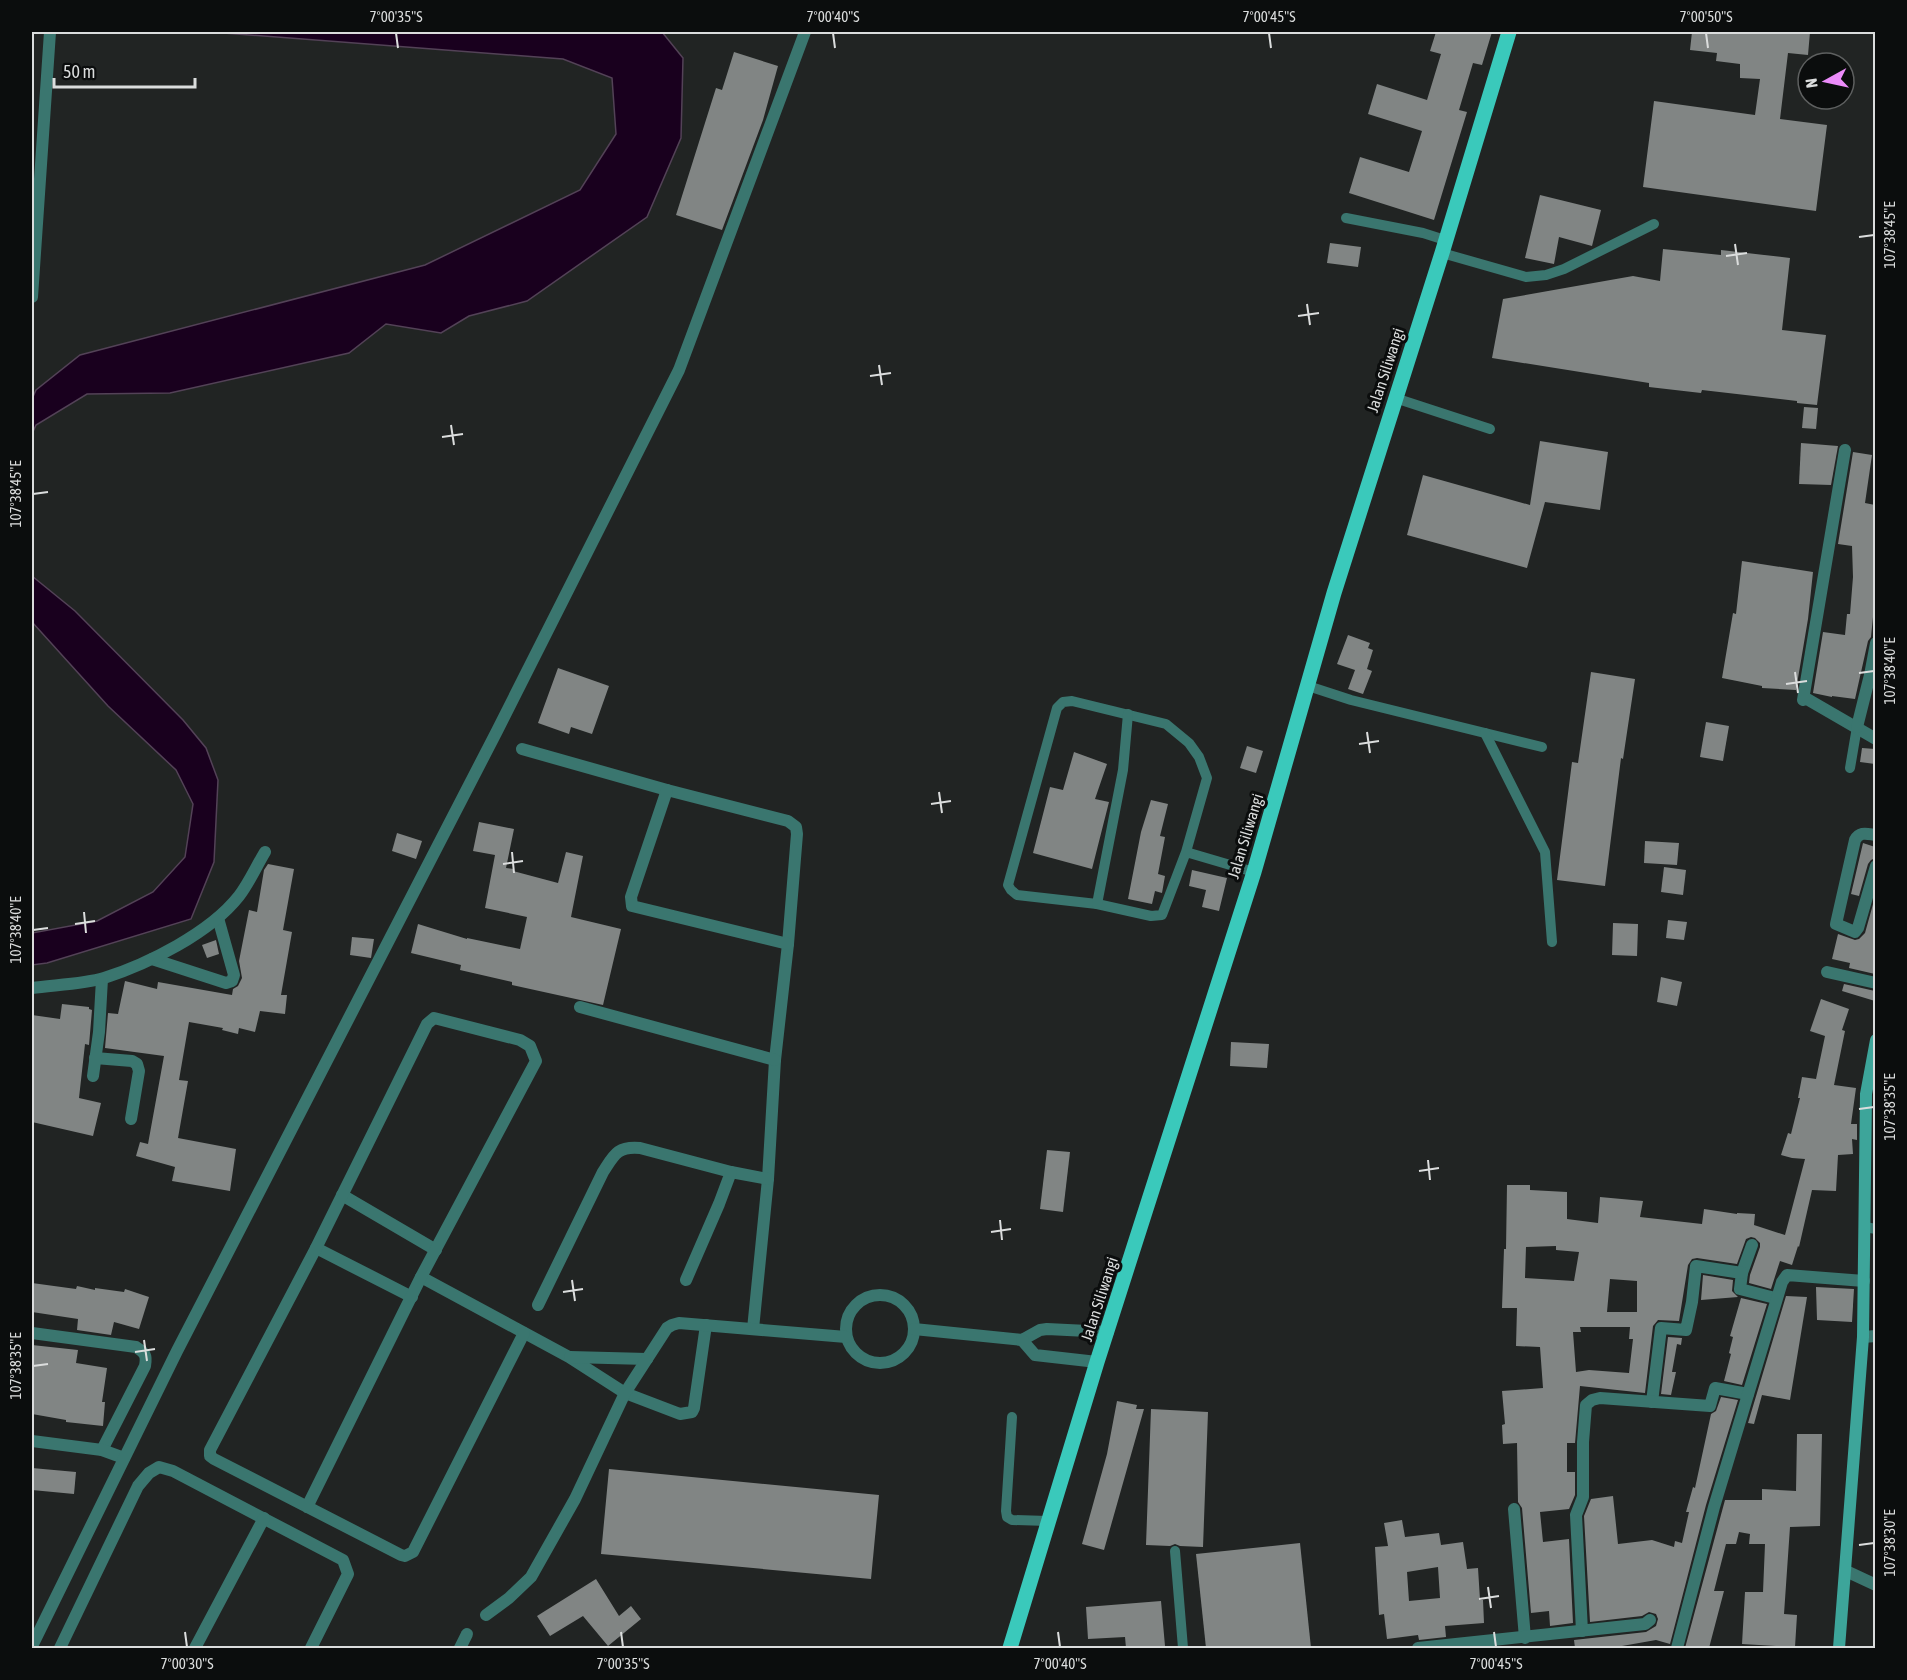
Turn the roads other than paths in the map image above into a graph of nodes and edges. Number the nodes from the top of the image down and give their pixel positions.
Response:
1 (50, 32) edge
2 (805, 32) edge
3 (1509, 32) edge
4 (1346, 218) dead end
5 (1654, 224) dead end
6 (1443, 247) junction
7 (32, 296) edge
8 (1395, 398) junction
9 (1490, 429) dead end
10 (1845, 450) dead end
11 (1875, 643) edge
12 (1308, 686) junction
13 (1128, 714) junction
14 (1857, 727) junction
15 (1485, 733) junction
16 (1875, 740) edge
17 (1542, 747) dead end
18 (522, 750) dead end
19 (1850, 768) dead end
20 (667, 790) junction
21 (1875, 835) edge
22 (265, 852) dead end
23 (1186, 852) junction
24 (1875, 866) edge
25 (1254, 872) junction
26 (1097, 904) junction
27 (218, 918) junction
28 (1552, 942) dead end
29 (788, 944) junction
30 (152, 959) junction
31 (1827, 972) dead end
32 (102, 979) junction
33 (1875, 983) edge
34 (32, 988) edge
35 (580, 1007) dead end
36 (1875, 1040) edge
37 (95, 1058) junction
38 (775, 1060) junction
39 (93, 1076) dead end
40 (131, 1119) dead end
41 (731, 1172) junction
42 (768, 1179) junction
43 (342, 1195) junction
44 (1870, 1228) edge
45 (1752, 1245) dead end
46 (316, 1248) junction
47 (436, 1250) junction
48 (1742, 1273) junction
49 (421, 1277) junction
50 (686, 1280) dead end
51 (1864, 1281) junction
52 (411, 1297) junction
53 (1775, 1299) junction
54 (538, 1305) dead end
55 (706, 1325) junction
56 (753, 1329) junction
57 (914, 1329) junction
58 (1108, 1332) junction
59 (32, 1333) edge
60 (524, 1333) junction
61 (846, 1337) junction
62 (1869, 1337) edge
63 (1022, 1340) junction
64 (569, 1357) junction
65 (647, 1359) junction
66 (1097, 1362) junction
67 (625, 1393) junction
68 (1748, 1394) junction
69 (1652, 1402) junction
70 (1012, 1417) dead end
71 (32, 1442) edge
72 (102, 1450) junction
73 (124, 1458) junction
74 (307, 1507) junction
75 (1514, 1509) dead end
76 (264, 1518) junction
77 (1048, 1521) junction
78 (1175, 1551) dead end
79 (1846, 1571) junction
80 (1875, 1585) edge
81 (486, 1615) dead end
82 (1650, 1620) dead end
83 (1582, 1631) junction
84 (467, 1634) dead end
85 (1525, 1638) junction
86 (32, 1646) edge
87 (60, 1648) edge
88 (195, 1648) edge
89 (311, 1648) edge
90 (460, 1648) edge
91 (1010, 1648) edge
92 (1183, 1648) edge
93 (1418, 1648) edge
94 (1677, 1648) edge
95 (1839, 1648) edge

1 - 7 street
2 - 73 street
3 - 6 main road, Jalan Siliwangi
4 - 6 lane
5 - 6 lane
6 - 8 main road, Jalan Siliwangi
8 - 9 lane
8 - 12 main road, Jalan Siliwangi
10 - 14 street
11 - 14 street
12 - 15 lane
12 - 25 main road, Jalan Siliwangi
13 - 23 lane
13 - 26 lane
13 - 26 lane
14 - 16 street
14 - 19 lane
15 - 17 lane
15 - 28 lane
18 - 20 street
20 - 29 street
20 - 29 street
21 - 24 street
22 - 27 street
23 - 25 lane
23 - 26 lane
25 - 58 main road, Jalan Siliwangi
27 - 30 street
27 - 30 street
29 - 38 street
30 - 32 street
31 - 33 street
32 - 34 street
32 - 37 street
35 - 38 street
36 - 44 main road
37 - 39 street
37 - 40 street
38 - 42 street
41 - 42 street
41 - 50 street
41 - 54 street
42 - 56 street
43 - 46 street
43 - 47 street
43 - 47 street
44 - 51 main road
45 - 48 street
46 - 52 street
46 - 74 street
47 - 49 street
48 - 53 street
48 - 69 street
49 - 52 street
49 - 60 street
51 - 53 street
51 - 62 main road
52 - 74 street
53 - 68 street
55 - 56 street
55 - 65 street
55 - 67 street
56 - 61 street
57 - 61 street
57 - 61 street
57 - 63 street
58 - 63 street
58 - 66 main road, Jalan Siliwangi
59 - 72 street
60 - 64 street
60 - 74 street
62 - 79 main road
63 - 66 street
64 - 65 street
64 - 67 street
65 - 67 street
66 - 77 main road, Jalan Siliwangi
67 - 81 street
68 - 69 street
68 - 94 street
69 - 83 street
70 - 77 lane
71 - 72 street
72 - 73 street
73 - 86 street
75 - 85 street
76 - 87 street
76 - 88 street
76 - 89 street
77 - 91 main road, Jalan Siliwangi
78 - 92 lane
79 - 80 street
79 - 95 main road
82 - 83 street
83 - 85 street
84 - 90 street
85 - 93 street

